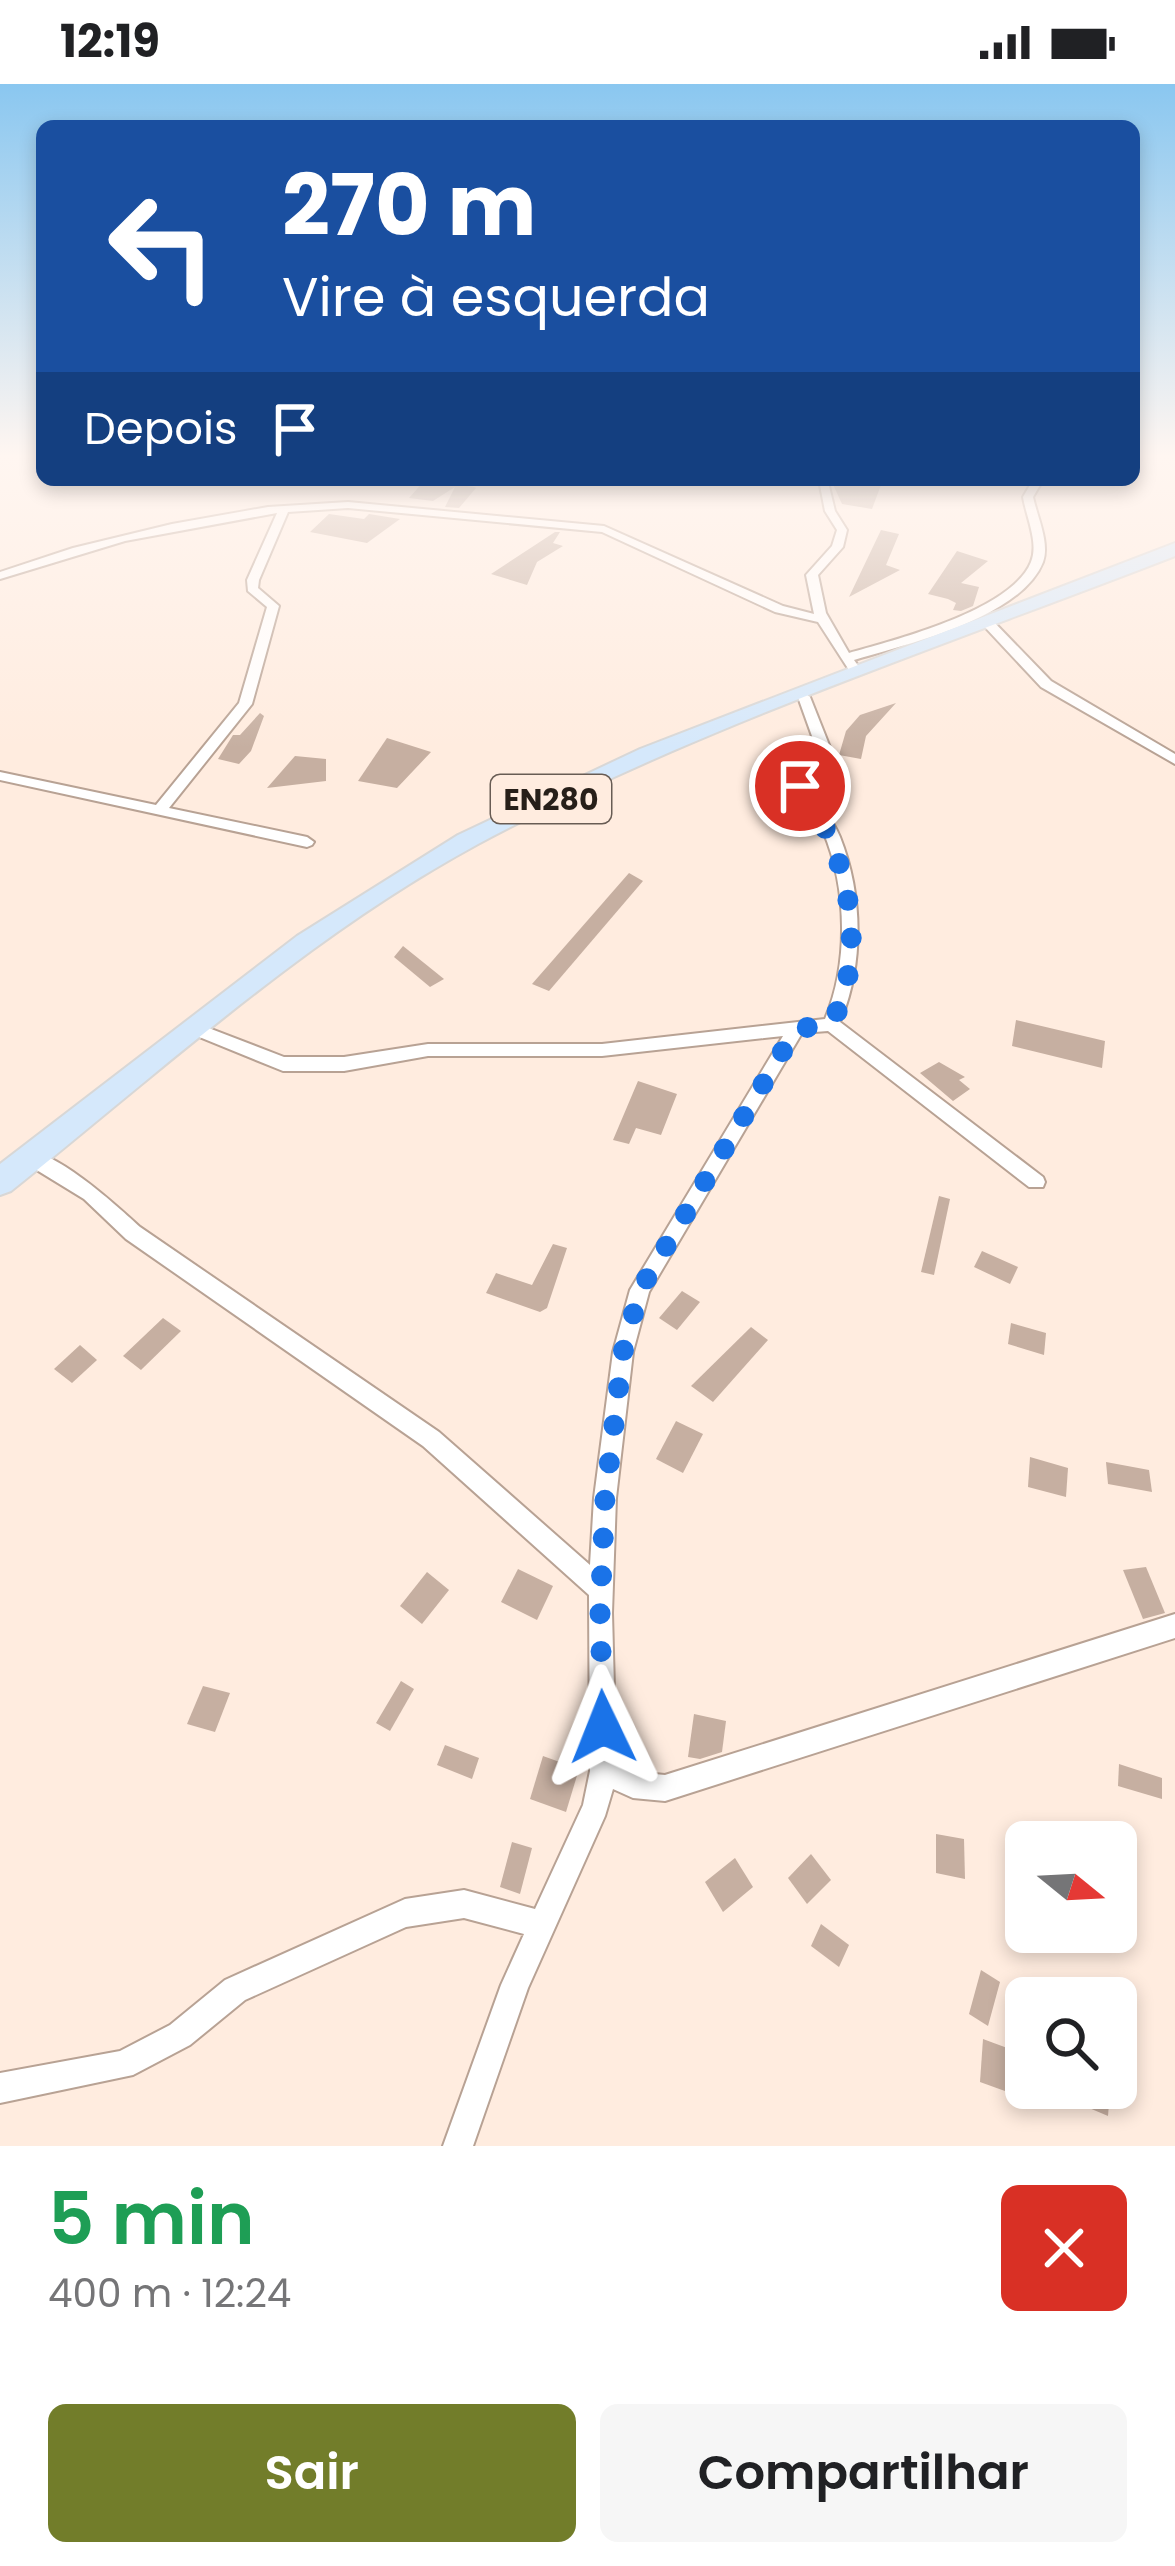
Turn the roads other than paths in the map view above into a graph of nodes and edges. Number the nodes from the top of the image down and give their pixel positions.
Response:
1 (75, 555) edge
2 (264, 555) edge
3 (657, 555) edge
4 (830, 555) edge
5 (1039, 555) edge
6 (1159, 555) edge
7 (0, 576) edge
8 (819, 619) junction
9 (987, 622) junction
10 (852, 665) junction
11 (804, 697) junction
12 (1175, 760) edge
13 (0, 776) edge
14 (160, 809) junction
15 (308, 842) dead end
16 (831, 1024) junction
17 (194, 1028) junction
18 (796, 1029) junction
19 (29, 1156) junction
20 (0, 1182) edge
21 (1036, 1182) dead end
22 (601, 1590) junction
23 (1175, 1626) edge
24 (603, 1771) junction
25 (543, 1924) junction
26 (0, 2088) edge
27 (458, 2146) edge

1 - 7 street
2 - 14 street
3 - 8 street
4 - 8 street
5 - 10 street
6 - 9 main road, EN280
8 - 10 street
9 - 10 main road, EN280
9 - 12 street
10 - 11 main road, EN280
11 - 16 street
11 - 17 main road, EN280
13 - 14 street
14 - 15 street
16 - 18 street
16 - 21 street
17 - 18 street
17 - 19 main road, EN280
18 - 22 street
19 - 20 main road, EN280
19 - 22 street
22 - 24 street
23 - 24 street
24 - 25 street
25 - 26 street
25 - 27 street

